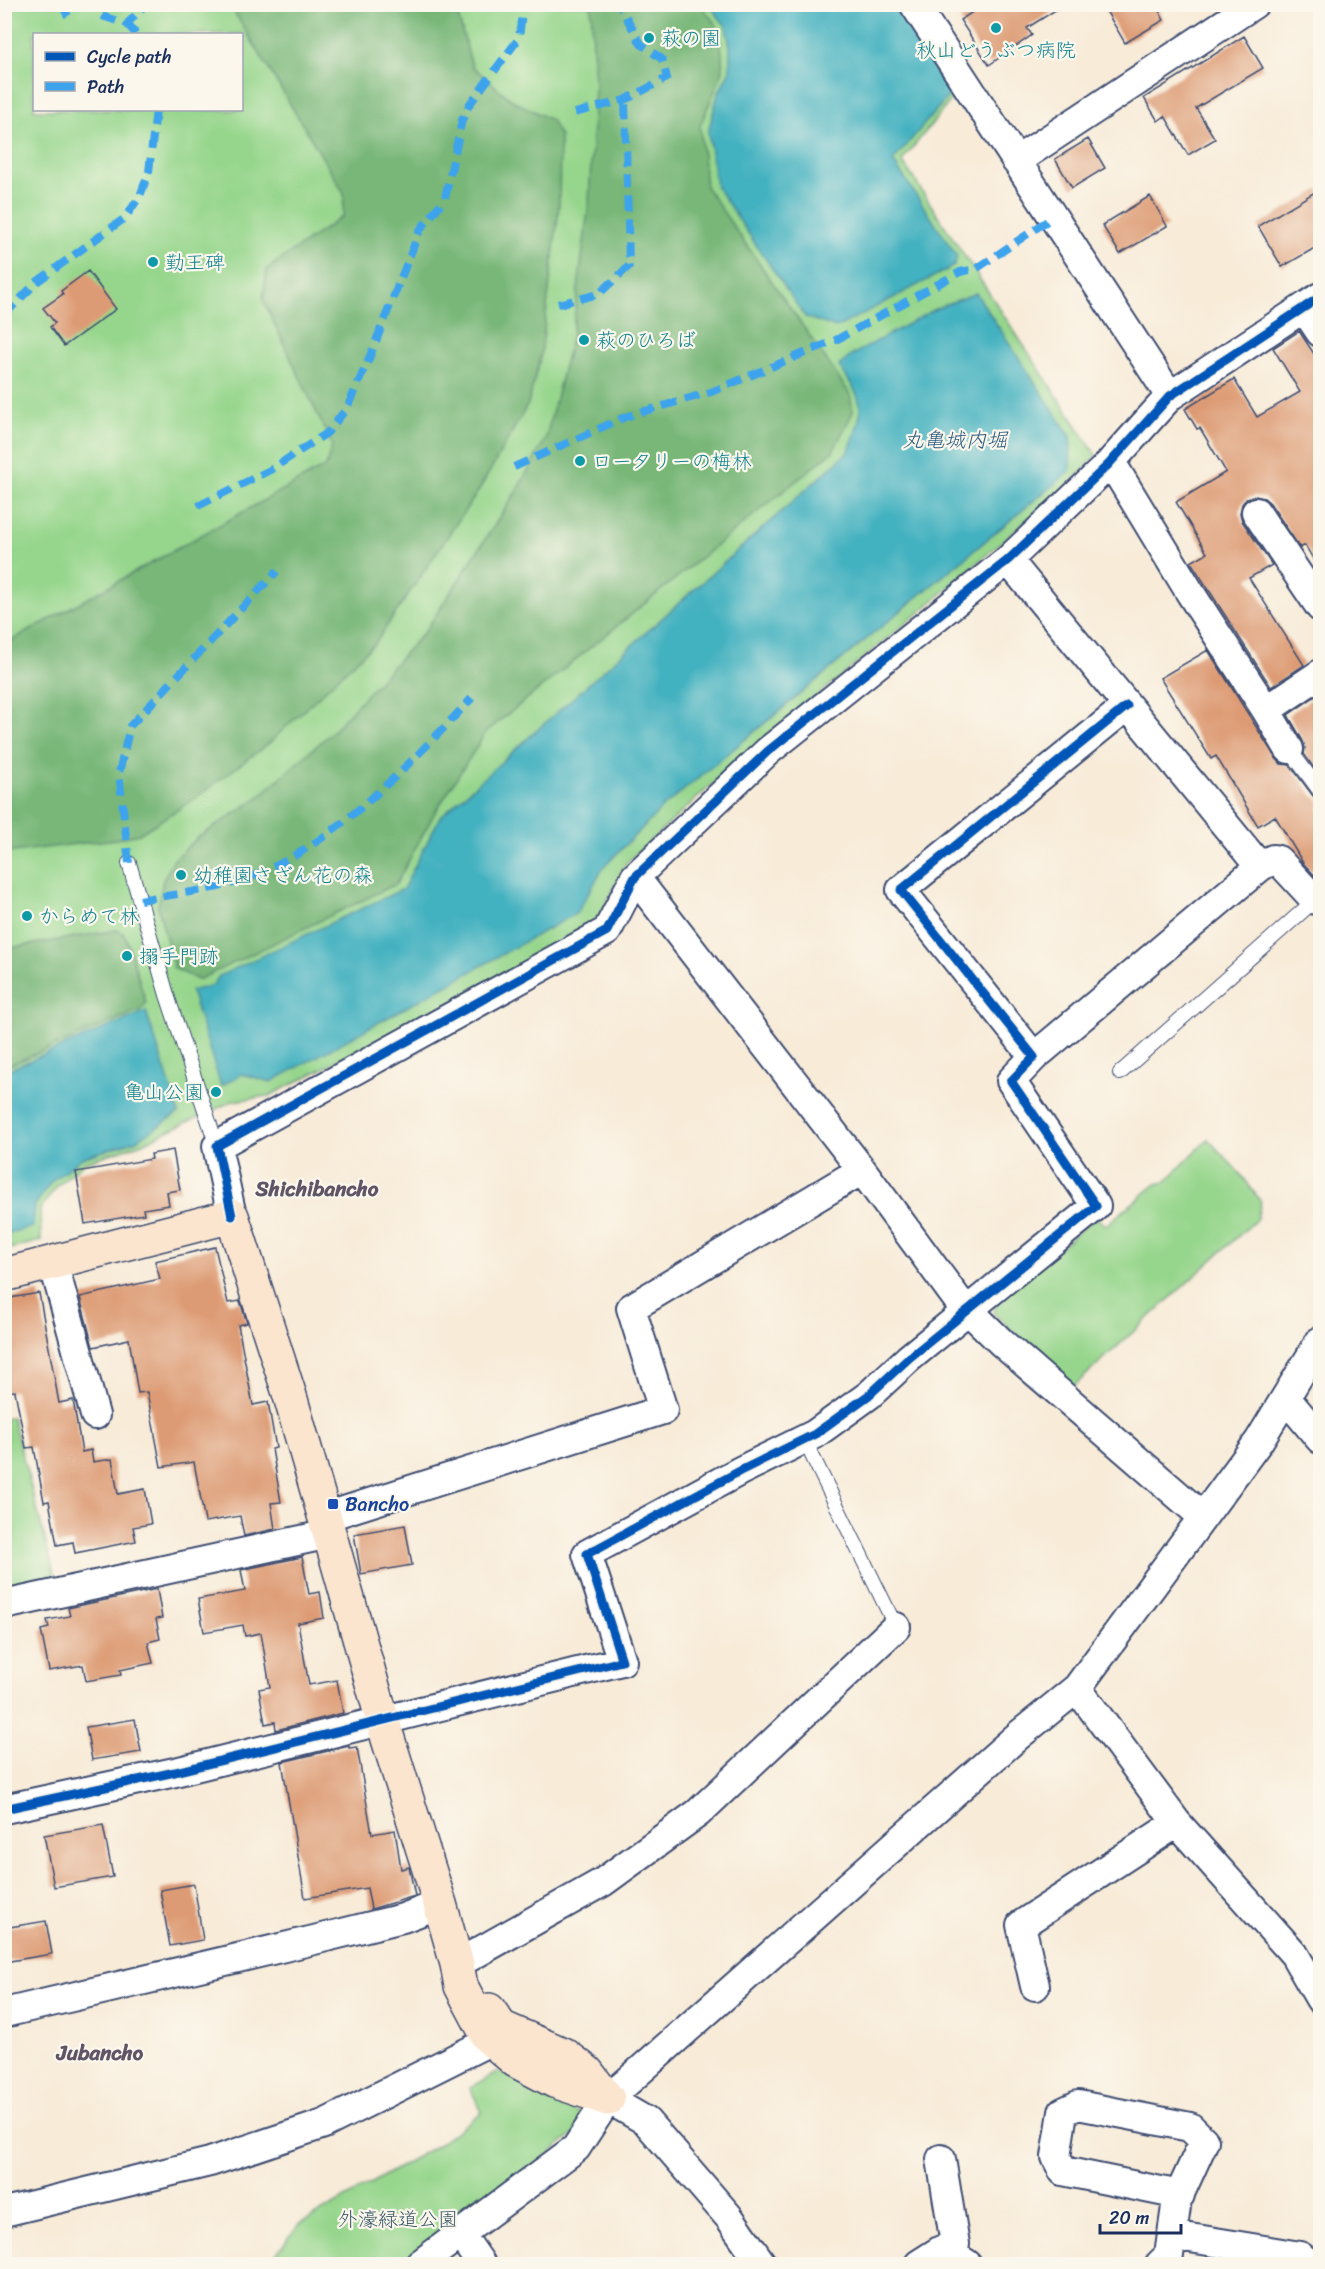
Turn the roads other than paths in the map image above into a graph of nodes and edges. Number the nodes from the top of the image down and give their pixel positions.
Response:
1 (914, 4) edge
2 (1254, 4) edge
3 (1016, 161) junction
4 (1312, 303) edge
5 (1320, 332) edge
6 (1170, 396) junction
7 (1111, 462) junction
8 (1256, 512) dead end
9 (1008, 560) junction
10 (1320, 608) edge
11 (1320, 674) edge
12 (1126, 706) junction
13 (1266, 710) junction
14 (1289, 748) joint
15 (1320, 791) edge
16 (129, 863) dead end
17 (1260, 867) junction
18 (635, 877) junction
19 (1318, 898) edge
20 (1034, 1057) junction
21 (1120, 1073) dead end
22 (217, 1146) junction
23 (862, 1170) junction
24 (232, 1216) junction
25 (53, 1262) junction
26 (4, 1275) edge
27 (969, 1310) junction
28 (1320, 1341) edge
29 (1286, 1398) junction
30 (95, 1415) dead end
31 (804, 1439) junction
32 (1320, 1439) edge
33 (1203, 1517) junction
34 (327, 1526) junction
35 (4, 1605) edge
36 (896, 1627) joint
37 (1077, 1688) junction
38 (383, 1721) junction
39 (4, 1809) edge
40 (1177, 1823) junction
41 (440, 1904) junction
42 (457, 1964) junction
43 (1035, 1986) dead end
44 (1320, 1999) edge
45 (4, 2013) edge
46 (500, 2035) junction
47 (608, 2099) junction
48 (940, 2159) dead end
49 (1179, 2195) junction
50 (4, 2212) edge
51 (461, 2235) junction
52 (1172, 2235) junction
53 (960, 2260) edge
54 (420, 2265) edge
55 (481, 2265) edge
56 (762, 2265) edge
57 (919, 2265) edge
58 (1160, 2265) edge
59 (1310, 2265) edge

1 - 3 street
2 - 3 street
3 - 6 street
4 - 5 street
4 - 6 street
6 - 7 street
7 - 9 street
7 - 13 street
8 - 10 street
9 - 12 street
9 - 18 street
11 - 13 street
12 - 17 street
12 - 20 street
13 - 14 street
14 - 15 lane
16 - 22 lane
17 - 19 street
17 - 20 street
18 - 22 street
18 - 23 street
19 - 21 lane
20 - 27 street
22 - 24 street
23 - 27 street
23 - 34 street
24 - 25 street
24 - 34 street
25 - 26 street
25 - 30 street
27 - 31 street
27 - 33 street
28 - 29 street
29 - 32 street
29 - 33 street
31 - 36 lane
31 - 38 street
33 - 37 street
34 - 35 street
34 - 38 street
36 - 42 street
37 - 40 street
37 - 47 street
38 - 39 street
38 - 41 street
40 - 43 street
40 - 44 street
41 - 42 street
41 - 45 street
42 - 46 street
46 - 47 street
46 - 50 street
47 - 51 street
47 - 56 street
48 - 53 street
49 - 49 street
49 - 52 street
51 - 54 street
51 - 55 street
52 - 58 street
52 - 59 street
53 - 57 street

